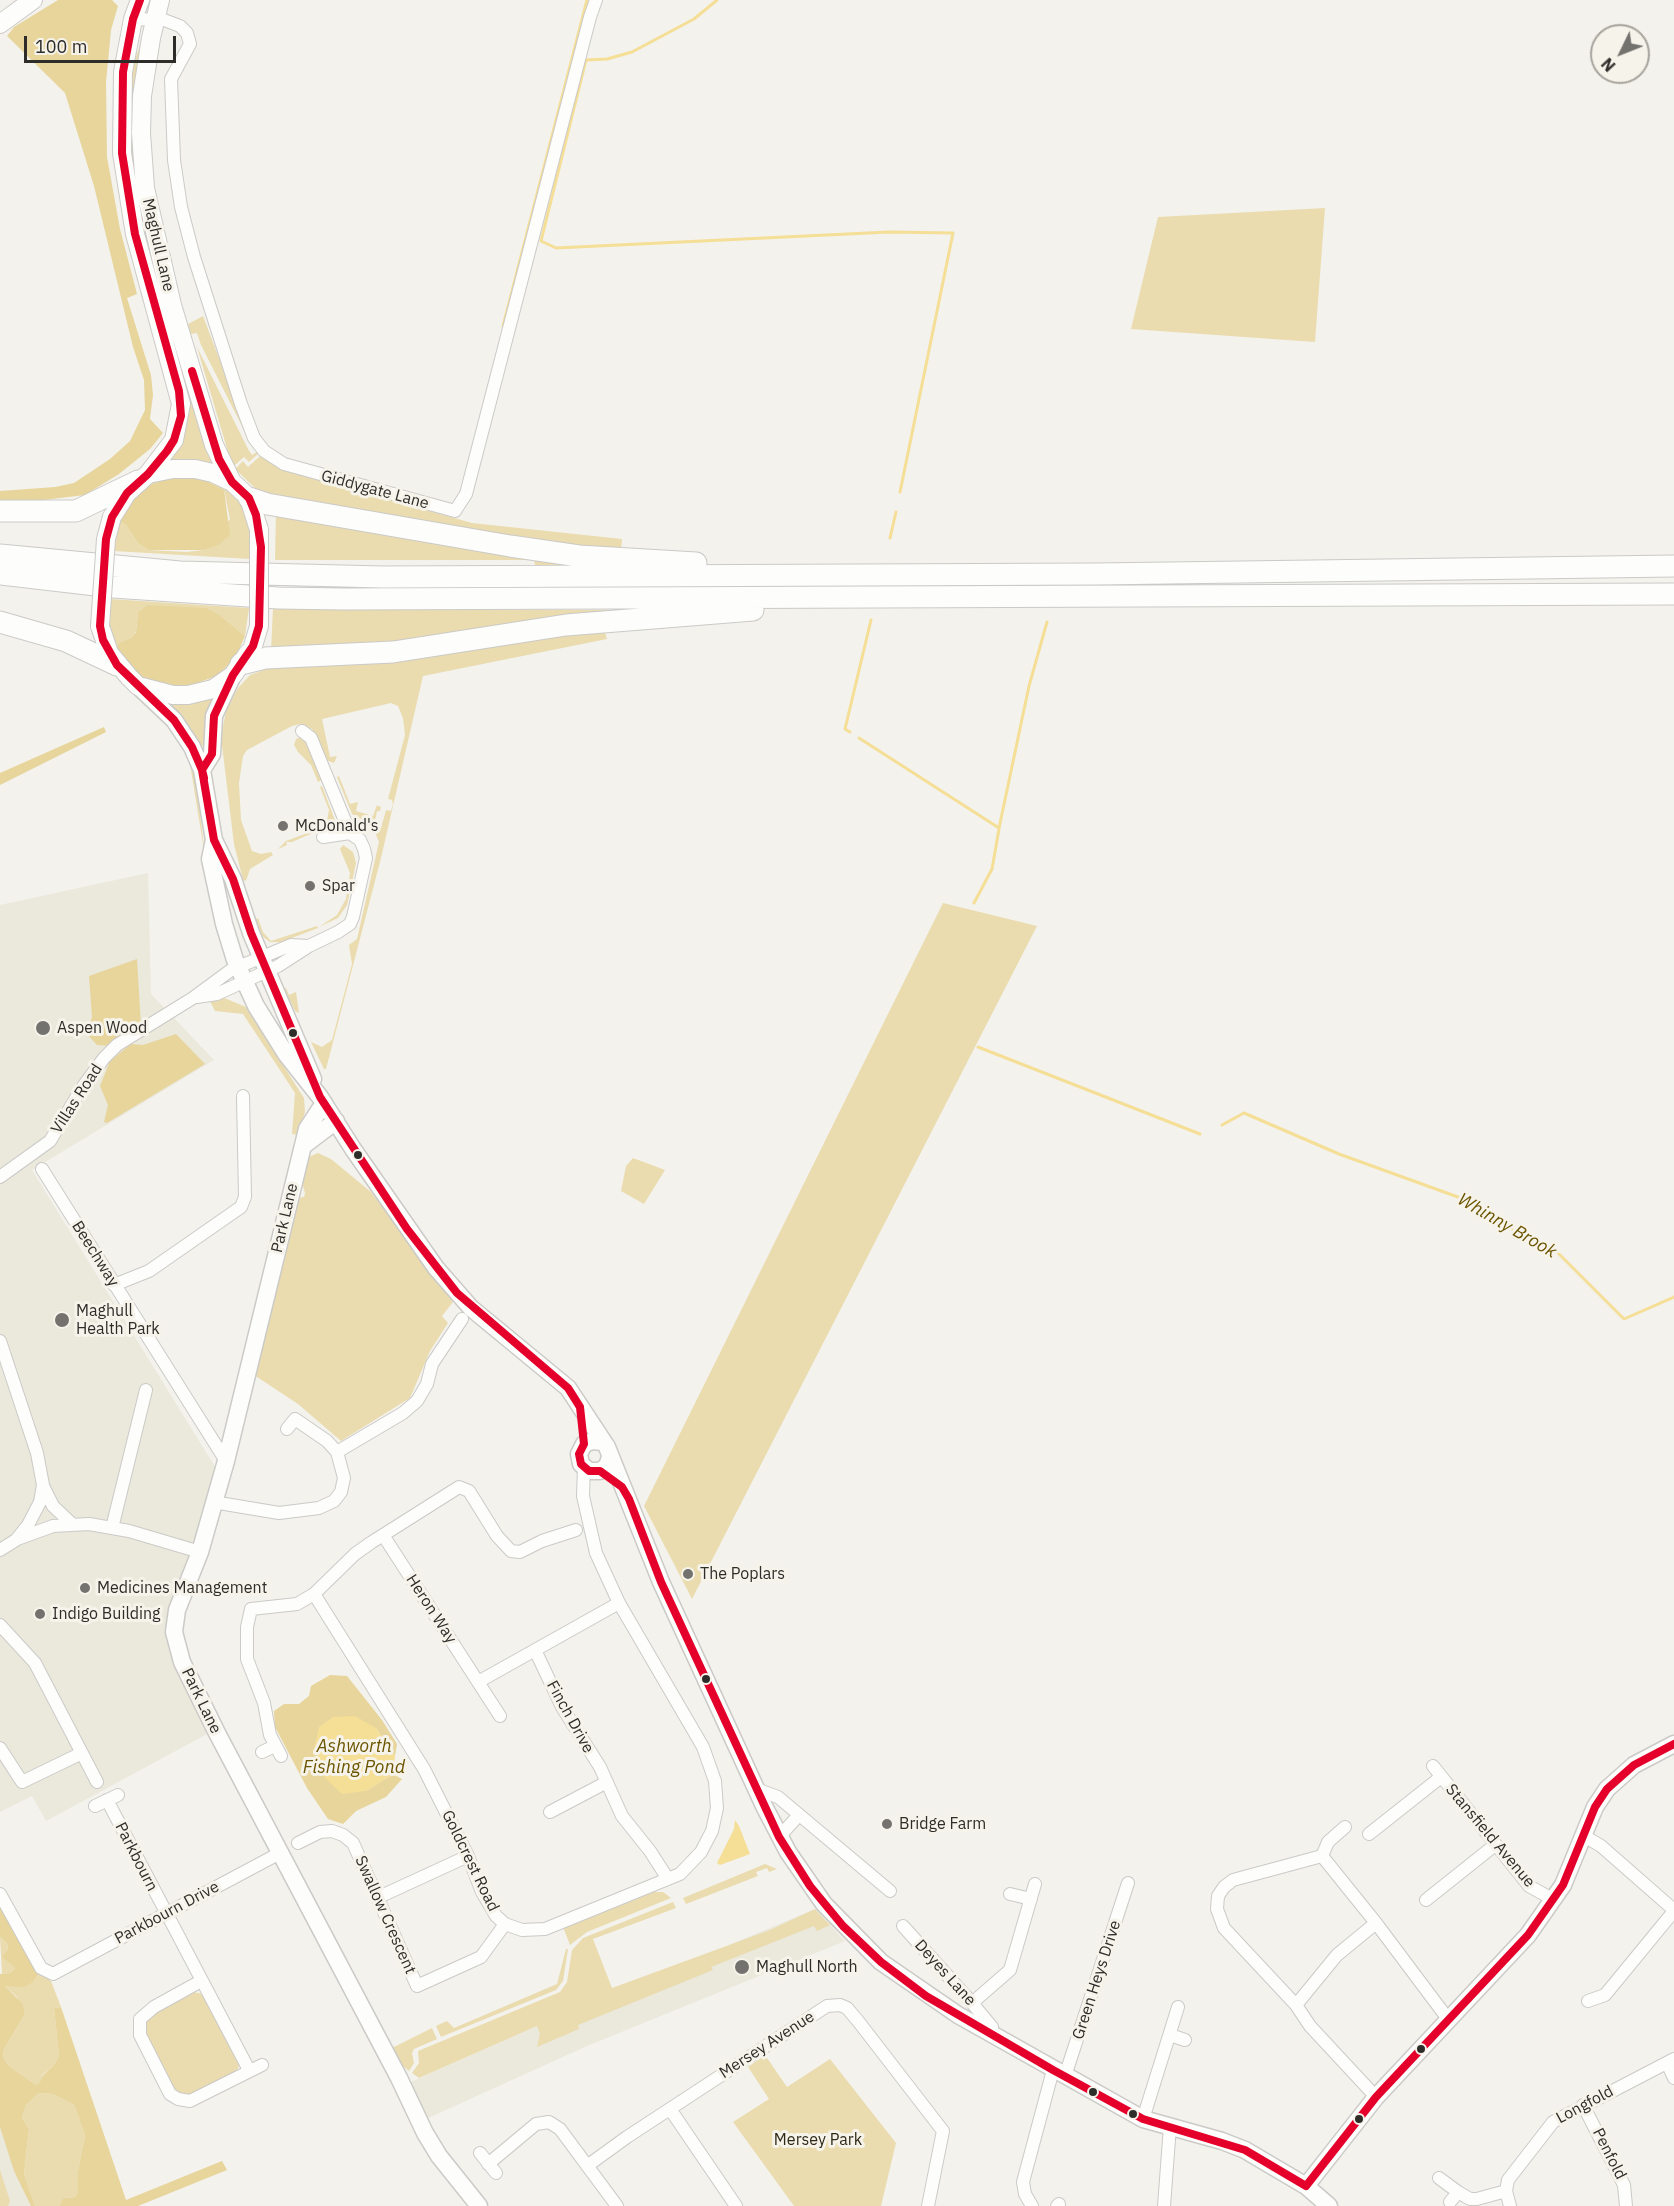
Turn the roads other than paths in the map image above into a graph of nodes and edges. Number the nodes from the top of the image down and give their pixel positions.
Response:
1 (33, 0) edge
2 (128, 0) edge
3 (140, 0) edge
4 (160, 0) edge
5 (597, 0) edge
6 (133, 18) junction
7 (155, 19) junction
8 (0, 24) edge
9 (143, 478) junction
10 (232, 482) junction
11 (249, 498) junction
12 (0, 511) edge
13 (0, 555) edge
14 (1674, 566) edge
15 (0, 574) edge
16 (869, 575) junction
17 (1674, 594) edge
18 (945, 598) junction
19 (0, 622) edge
20 (117, 665) junction
21 (237, 670) junction
22 (138, 686) junction
23 (302, 731) dead end
24 (202, 770) junction
25 (350, 833) junction
26 (323, 837) dead end
27 (214, 840) junction
28 (253, 969) junction
29 (243, 1096) dead end
30 (322, 1100) junction
31 (336, 1121) junction
32 (303, 1146) junction
33 (42, 1169) dead end
34 (0, 1177) edge
35 (114, 1285) junction
36 (462, 1319) dead end
37 (0, 1341) edge
38 (146, 1390) dead end
39 (580, 1407) junction
40 (288, 1429) dead end
41 (585, 1444) junction
42 (606, 1450) junction
43 (337, 1452) junction
44 (226, 1461) junction
45 (593, 1470) junction
46 (43, 1485) junction
47 (622, 1487) junction
48 (213, 1502) junction
49 (71, 1523) junction
50 (112, 1528) junction
51 (576, 1530) dead end
52 (383, 1535) junction
53 (16, 1540) junction
54 (0, 1550) edge
55 (200, 1552) junction
56 (314, 1594) junction
57 (619, 1603) junction
58 (0, 1625) edge
59 (535, 1650) junction
60 (478, 1682) junction
61 (500, 1716) dead end
62 (1674, 1744) edge
63 (0, 1748) edge
64 (262, 1752) dead end
65 (82, 1753) junction
66 (1433, 1766) dead end
67 (1441, 1777) junction
68 (97, 1782) dead end
69 (607, 1782) junction
70 (756, 1789) junction
71 (95, 1806) dead end
72 (550, 1812) dead end
73 (1372, 1813) dead end
74 (798, 1816) junction
75 (1380, 1824) junction
76 (1345, 1827) dead end
77 (1370, 1834) dead end
78 (1584, 1836) junction
79 (779, 1837) junction
80 (298, 1843) dead end
81 (1495, 1845) junction
82 (280, 1853) junction
83 (468, 1856) junction
84 (1322, 1856) junction
85 (668, 1879) junction
86 (1128, 1883) dead end
87 (1035, 1884) dead end
88 (890, 1891) dead end
89 (1437, 1891) junction
90 (0, 1894) edge
91 (1010, 1894) dead end
92 (379, 1897) junction
93 (1030, 1899) junction
94 (1426, 1900) dead end
95 (1554, 1900) junction
96 (1445, 1902) dead end
97 (1674, 1910) edge
98 (165, 1914) junction
99 (1376, 1923) junction
100 (505, 1924) junction
101 (903, 1926) dead end
102 (201, 1981) junction
103 (1588, 2001) dead end
104 (972, 2003) junction
105 (1296, 2005) junction
106 (1178, 2007) dead end
107 (1448, 2019) junction
108 (992, 2034) junction
109 (1170, 2035) junction
110 (1185, 2040) dead end
111 (1670, 2061) edge
112 (262, 2065) dead end
113 (249, 2070) junction
114 (1059, 2073) junction
115 (1674, 2078) edge
116 (1376, 2097) junction
117 (1583, 2105) junction
118 (670, 2109) junction
119 (1143, 2119) junction
120 (1170, 2126) junction
121 (480, 2153) dead end
122 (587, 2166) junction
123 (1439, 2178) dead end
124 (1306, 2186) junction
125 (1506, 2191) junction
126 (479, 2206) edge
127 (617, 2206) edge
128 (736, 2206) edge
129 (928, 2206) edge
130 (1032, 2206) edge
131 (1164, 2206) edge
132 (1329, 2206) edge
133 (1510, 2206) edge
134 (1626, 2206) edge

1 - 8 main road
2 - 6 main road
3 - 6 main road, Maghull Lane
4 - 7 main road, Maghull Lane
5 - 7 street, Giddygate Lane
6 - 7 street, Giddygate Lane
6 - 9 main road, Maghull Lane
7 - 10 main road, Maghull Lane
9 - 10 main road
9 - 12 highway
9 - 20 main road, bridge
10 - 11 main road
11 - 16 highway
11 - 21 main road, bridge
13 - 16 highway
14 - 16 highway
15 - 18 highway
17 - 18 highway
18 - 21 highway
19 - 20 highway
20 - 22 main road
21 - 22 main road
21 - 24 street
22 - 24 street
23 - 25 street, Villas Road
24 - 27 street
25 - 26 street
25 - 28 street, Villas Road
27 - 28 street
27 - 28 street
28 - 30 street
28 - 30 street
28 - 34 street, Villas Road
29 - 35 street
30 - 31 street
30 - 32 street, Park Lane
31 - 32 street
31 - 39 street
32 - 44 street, Park Lane
33 - 35 street, Beechway
35 - 44 street, Beechway
36 - 43 street
37 - 46 street
38 - 50 street
39 - 41 street
39 - 42 street
40 - 43 street
41 - 42 street
41 - 45 street
42 - 45 street
42 - 47 street
43 - 48 street
44 - 48 street, Park Lane
45 - 47 street
45 - 57 street, Goldcrest Road
46 - 49 street
46 - 53 street
47 - 70 street
48 - 55 street, Park Lane
49 - 50 street
49 - 53 street
50 - 55 street
51 - 52 street
52 - 56 street
52 - 60 street, Heron Way
53 - 54 street
55 - 82 street, Park Lane
56 - 64 street
56 - 83 street, Goldcrest Road
57 - 59 street
57 - 85 street, Goldcrest Road
58 - 65 street
59 - 60 street
59 - 69 street, Finch Drive
60 - 61 street, Heron Way
62 - 78 street
63 - 65 street
65 - 68 street
66 - 67 street, Stansfield Avenue
67 - 75 street
67 - 81 street, Stansfield Avenue
69 - 72 street
69 - 85 street, Finch Drive
70 - 74 street
70 - 79 street
71 - 98 street, Parkbourn
73 - 75 street
74 - 79 street
74 - 88 street
75 - 77 street
76 - 84 street
78 - 95 street
78 - 97 street
79 - 108 street
80 - 92 street, Swallow Crescent
81 - 89 street
81 - 95 street, Stansfield Avenue
82 - 98 street, Parkbourn Drive
82 - 126 street, Park Lane
83 - 92 street
83 - 100 street, Goldcrest Road
84 - 99 street
84 - 105 street
85 - 100 street, Goldcrest Road
86 - 114 street, Green Heys Drive
87 - 93 street
89 - 94 street
89 - 96 street
90 - 98 street, Parkbourn Drive
91 - 93 street
92 - 100 street, Swallow Crescent
93 - 104 street
95 - 107 street
97 - 103 street
98 - 102 street, Parkbourn
99 - 105 street
99 - 107 street
101 - 104 street, Deyes Lane
102 - 113 street, Parkbourn
102 - 113 street
104 - 108 street, Deyes Lane
105 - 116 street
106 - 109 street
107 - 116 street
108 - 114 street, Deyes Lane
109 - 110 street
109 - 119 street
111 - 115 street
111 - 117 street, Longfold
112 - 113 street
114 - 119 street, Deyes Lane
114 - 130 street, Green Heys Drive
116 - 124 street
117 - 125 street, Longfold
117 - 134 street, Penfold
118 - 122 street, Mersey Avenue
118 - 128 street
118 - 129 street, Mersey Avenue
119 - 120 street, Deyes Lane
120 - 124 street, Deyes Lane
120 - 131 street
121 - 122 street
122 - 127 street
123 - 125 street
124 - 132 street, Deyes Lane
125 - 133 street

